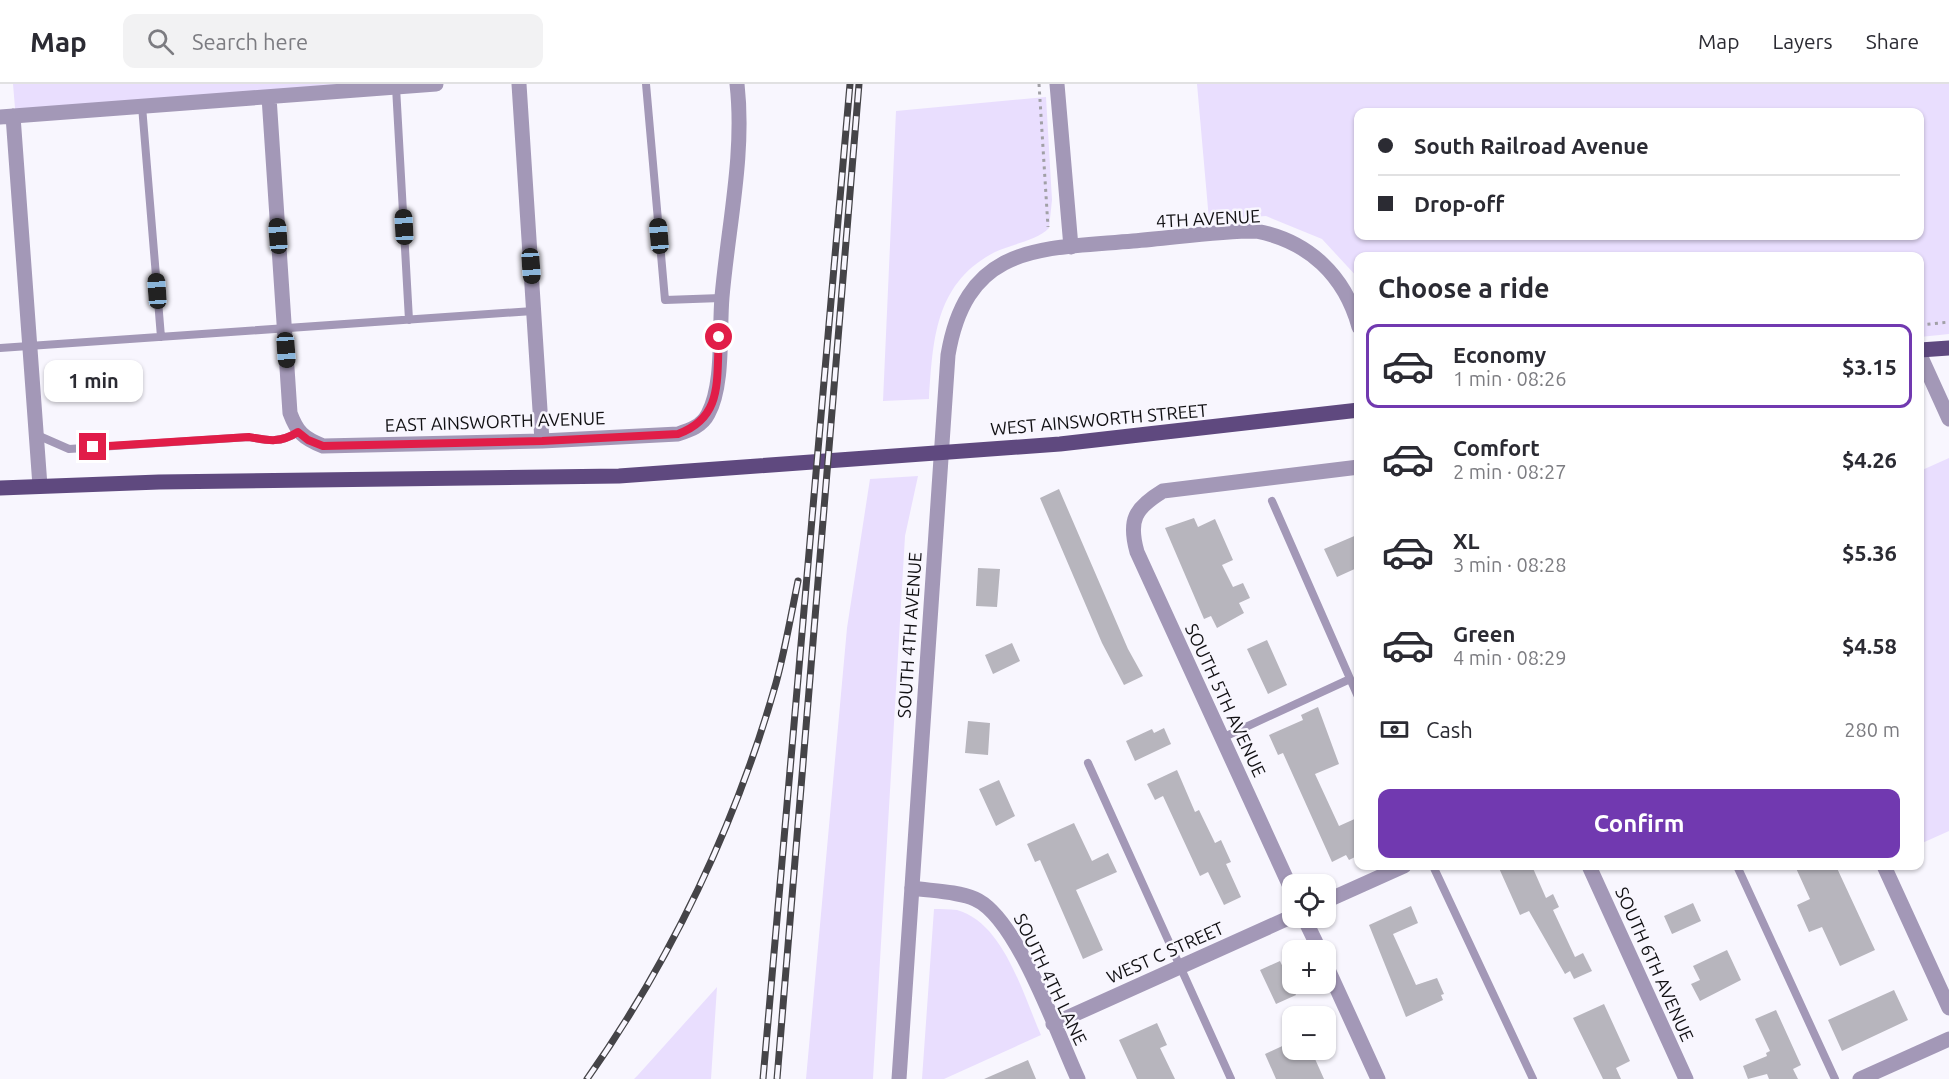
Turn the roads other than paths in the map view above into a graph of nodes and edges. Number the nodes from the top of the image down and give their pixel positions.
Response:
1 (436, 84) edge
2 (519, 84) edge
3 (646, 84) edge
4 (737, 84) edge
5 (1057, 84) edge
6 (396, 87) junction
7 (269, 97) junction
8 (142, 106) junction
9 (6, 117) edge
10 (1071, 247) junction
11 (1049, 248) joint
12 (722, 298) junction
13 (533, 311) junction
14 (1354, 312) edge
15 (409, 320) junction
16 (284, 329) junction
17 (161, 337) junction
18 (30, 345) junction
19 (0, 348) edge
20 (1949, 348) edge
21 (1924, 350) edge
22 (1924, 364) edge
23 (1354, 411) edge
24 (1949, 419) edge
25 (298, 432) junction
26 (37, 435) junction
27 (542, 441) junction
28 (1354, 468) edge
29 (40, 486) junction
30 (0, 488) edge
31 (1272, 501) dead end
32 (1350, 679) junction
33 (1354, 688) edge
34 (1222, 738) junction
35 (1088, 763) dead end
36 (1395, 870) edge
37 (1435, 870) edge
38 (1591, 870) edge
39 (1739, 870) edge
40 (1886, 870) edge
41 (1284, 874) edge
42 (912, 888) junction
43 (1336, 897) edge
44 (1282, 921) edge
45 (1181, 967) junction
46 (1336, 987) edge
47 (1949, 1008) edge
48 (1053, 1024) junction
49 (1949, 1038) edge
50 (899, 1079) edge
51 (1078, 1079) edge
52 (1231, 1079) edge
53 (1378, 1079) edge
54 (1533, 1079) edge
55 (1686, 1079) edge
56 (1835, 1079) edge
57 (1860, 1079) edge

1 - 6 street
2 - 13 street
3 - 12 lane
4 - 12 street
5 - 10 street
6 - 7 street
6 - 15 lane
7 - 8 street
7 - 16 street
8 - 9 street
8 - 17 lane
9 - 18 street
10 - 11 street, 4TH AVENUE
10 - 14 street, 4TH AVENUE
11 - 42 street, SOUTH 4TH AVENUE
12 - 27 street, EAST AINSWORTH AVENUE
13 - 15 lane
13 - 27 street
15 - 16 lane
16 - 17 lane
16 - 25 street
17 - 18 lane
18 - 19 lane
18 - 26 street
20 - 21 main road
22 - 24 street
23 - 29 main road, WEST AINSWORTH STREET
25 - 26 lane
25 - 27 street, EAST AINSWORTH AVENUE
26 - 29 street
28 - 34 street, SOUTH 5TH AVENUE
29 - 30 main road, WEST AINSWORTH STREET
31 - 32 lane
32 - 33 lane
32 - 34 lane
34 - 41 street, SOUTH 5TH AVENUE
35 - 45 lane
36 - 43 street
37 - 54 lane
38 - 55 street, SOUTH 6TH AVENUE
39 - 56 lane
40 - 47 street
42 - 48 street, SOUTH 4TH LANE
42 - 50 street, SOUTH 4TH AVENUE
44 - 45 street, WEST C STREET
45 - 48 street, WEST C STREET
45 - 52 lane
46 - 53 street
48 - 51 street, SOUTH 4TH LANE
49 - 57 street

